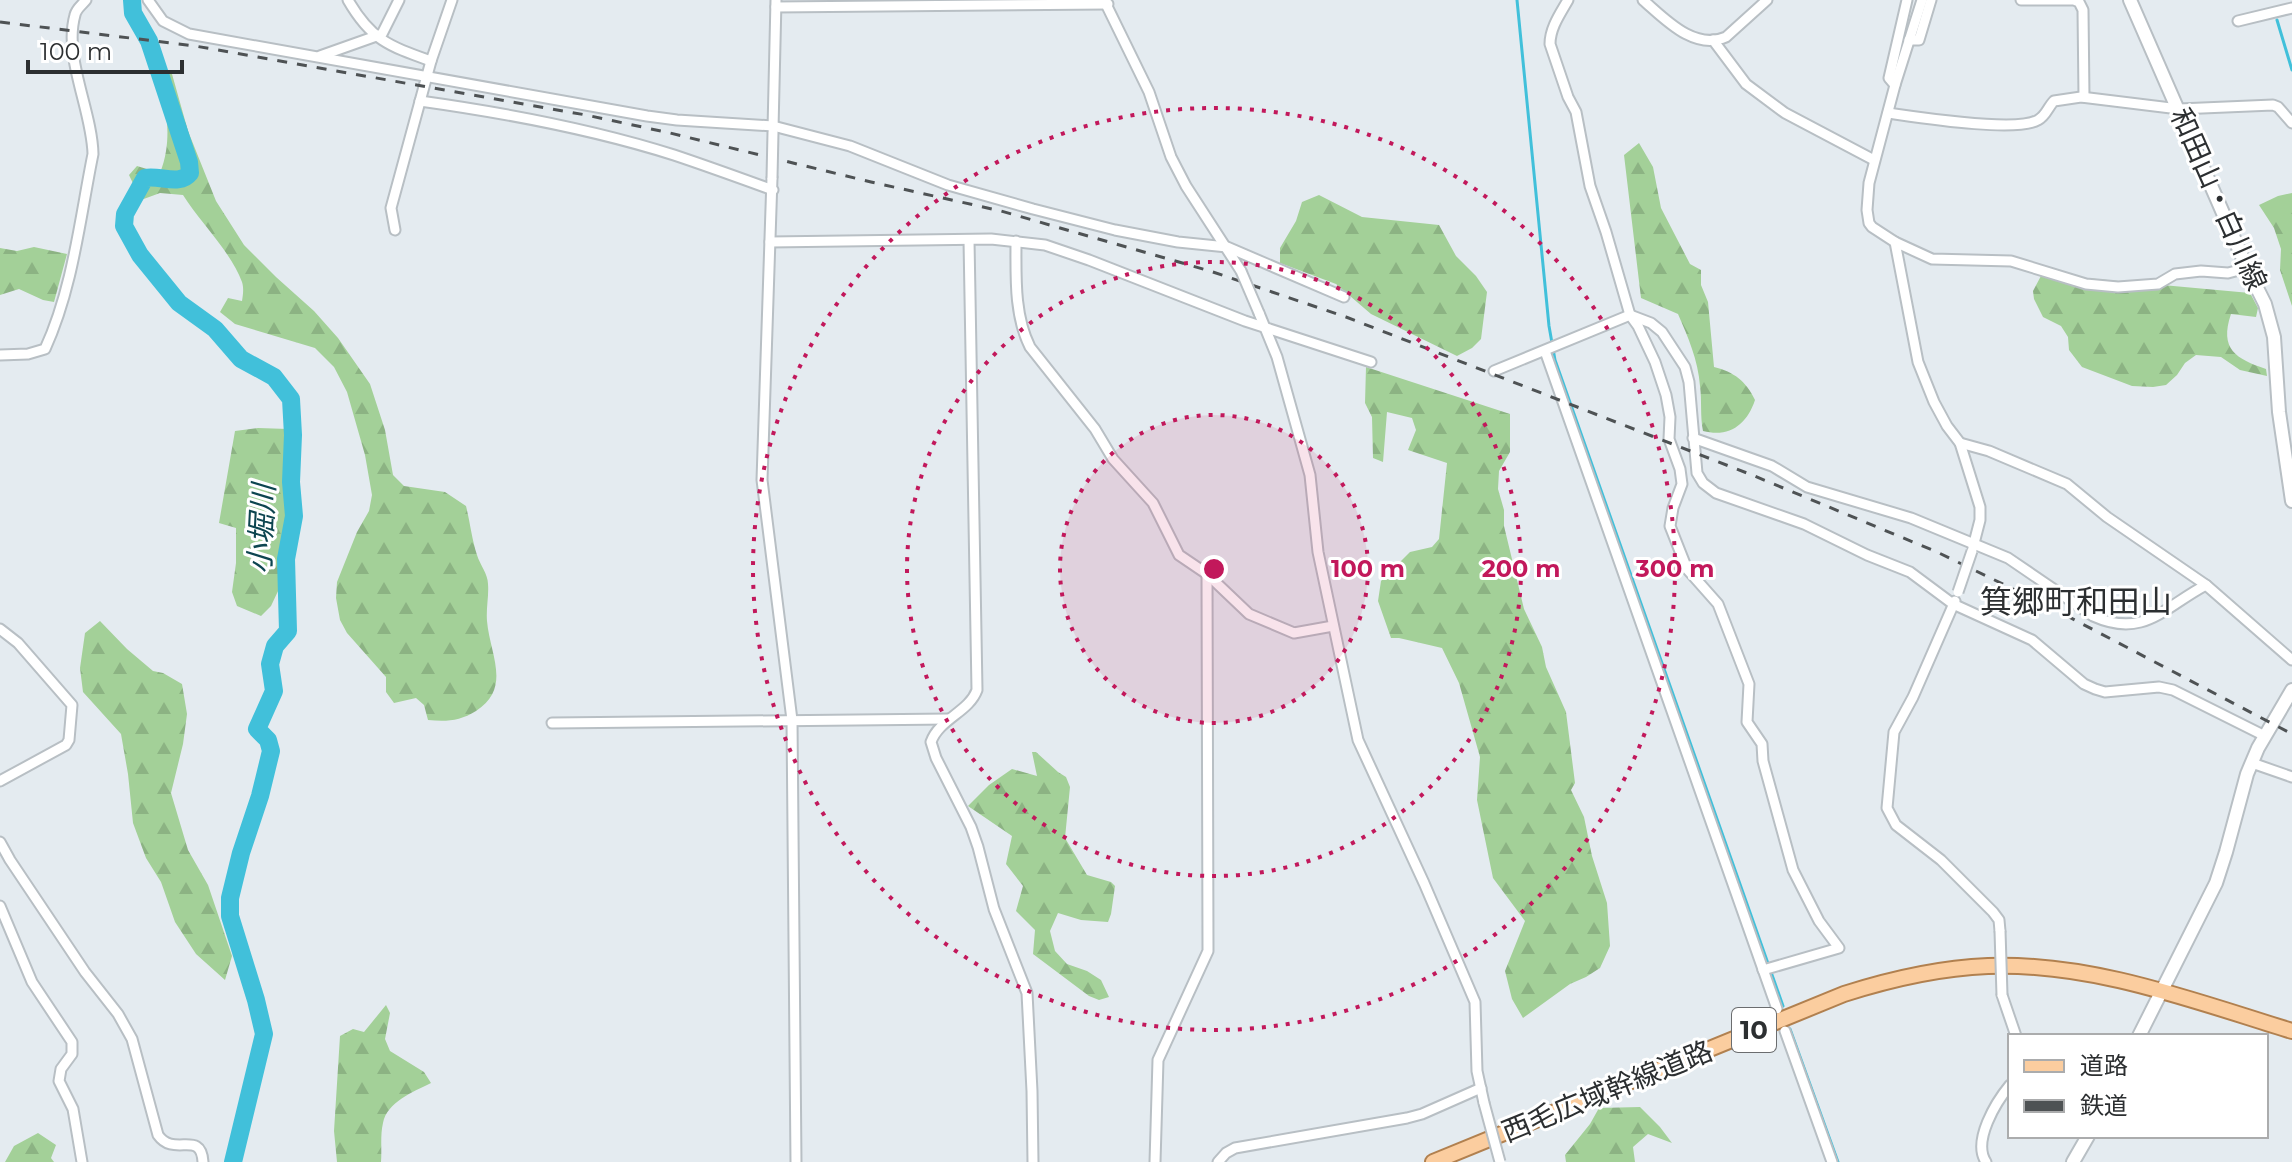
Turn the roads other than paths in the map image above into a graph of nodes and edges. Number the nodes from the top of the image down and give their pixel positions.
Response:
1 (86, 0) edge
2 (148, 0) edge
3 (348, 0) edge
4 (399, 0) edge
5 (452, 0) edge
6 (1568, 0) edge
7 (1643, 0) edge
8 (1767, 0) edge
9 (1907, 0) edge
10 (1922, 0) edge
11 (1931, 0) edge
12 (2021, 0) edge
13 (2130, 0) edge
14 (1106, 2) edge
15 (776, 4) edge
16 (2292, 8) edge
17 (2238, 21) dead end
18 (375, 36) junction
19 (1713, 40) junction
20 (1909, 40) junction
21 (316, 57) junction
22 (431, 61) junction
23 (428, 77) junction
24 (1895, 85) junction
25 (2084, 97) junction
26 (420, 101) junction
27 (2179, 109) junction
28 (1888, 113) junction
29 (2292, 123) edge
30 (773, 129) junction
31 (1874, 160) junction
32 (773, 190) junction
33 (395, 230) dead end
34 (969, 240) junction
35 (1016, 241) junction
36 (770, 242) junction
37 (1895, 242) junction
38 (1227, 247) junction
39 (2247, 268) junction
40 (1344, 297) dead end
41 (1630, 315) junction
42 (1265, 326) junction
43 (1545, 351) junction
44 (0, 355) edge
45 (1371, 362) dead end
46 (1494, 371) dead end
47 (2286, 413) edge
48 (1693, 438) junction
49 (1960, 443) junction
50 (2292, 501) edge
51 (1973, 547) junction
52 (1207, 574) junction
53 (2206, 585) junction
54 (1953, 604) junction
55 (1333, 626) junction
56 (0, 629) edge
57 (2292, 660) edge
58 (2292, 690) edge
59 (949, 719) junction
60 (792, 720) junction
61 (552, 723) dead end
62 (2265, 736) junction
63 (2252, 763) junction
64 (2292, 777) edge
65 (0, 781) edge
66 (0, 842) edge
67 (0, 906) edge
68 (1764, 970) junction
69 (2160, 992) junction
70 (1777, 1009) dead end
71 (1785, 1031) dead end
72 (2292, 1031) edge
73 (2015, 1034) edge
74 (2140, 1034) edge
75 (1481, 1088) junction
76 (2008, 1088) edge
77 (2087, 1138) edge
78 (82, 1162) edge
79 (203, 1162) edge
80 (796, 1162) edge
81 (1033, 1162) edge
82 (1155, 1162) edge
83 (1218, 1162) edge
84 (1433, 1162) edge
85 (1500, 1162) edge
86 (1832, 1162) edge
87 (1986, 1162) edge
88 (2073, 1162) edge

1 - 44 street
2 - 21 street
3 - 18 street
4 - 18 street
5 - 22 street
6 - 41 street
7 - 19 street
8 - 19 street
9 - 24 street
10 - 20 street
11 - 20 street
12 - 25 street
13 - 27 street, 和田山・白川線
14 - 15 street
14 - 38 street
15 - 30 street
16 - 17 street
18 - 21 street
18 - 22 street
19 - 31 street
20 - 24 street
21 - 23 street
22 - 23 street
23 - 26 street
23 - 30 street
24 - 28 street
25 - 27 street
25 - 28 street
26 - 32 street
26 - 33 street
27 - 29 street
27 - 39 street, 和田山・白川線
28 - 31 street
30 - 32 street, bridge
30 - 38 street
31 - 37 street
32 - 36 street
34 - 35 street
34 - 36 street
34 - 59 street
35 - 42 street
35 - 52 street
36 - 60 street
37 - 39 street
37 - 49 street
38 - 40 street
38 - 42 street, bridge
39 - 47 street, 和田山・白川線
41 - 43 street
41 - 48 street
41 - 68 street
42 - 45 street
42 - 55 street
43 - 46 street
43 - 68 street
47 - 50 street, 和田山・白川線
48 - 51 street
48 - 54 street
49 - 51 street
49 - 53 street
51 - 53 street
51 - 54 street, bridge
52 - 55 street
52 - 82 street
53 - 57 street
54 - 62 street
54 - 73 street, bridge
55 - 75 street
56 - 65 street
58 - 62 street
59 - 60 street
59 - 81 street
60 - 61 street
60 - 80 street
62 - 63 street
63 - 64 street
63 - 69 street
66 - 79 street
67 - 78 street
68 - 70 street
69 - 72 main road, 西毛広域幹線道路 / 10
69 - 74 street
69 - 84 main road, 西毛広域幹線道路 / 10
71 - 86 street
75 - 83 street
75 - 85 street, bridge
76 - 87 street
77 - 88 street

